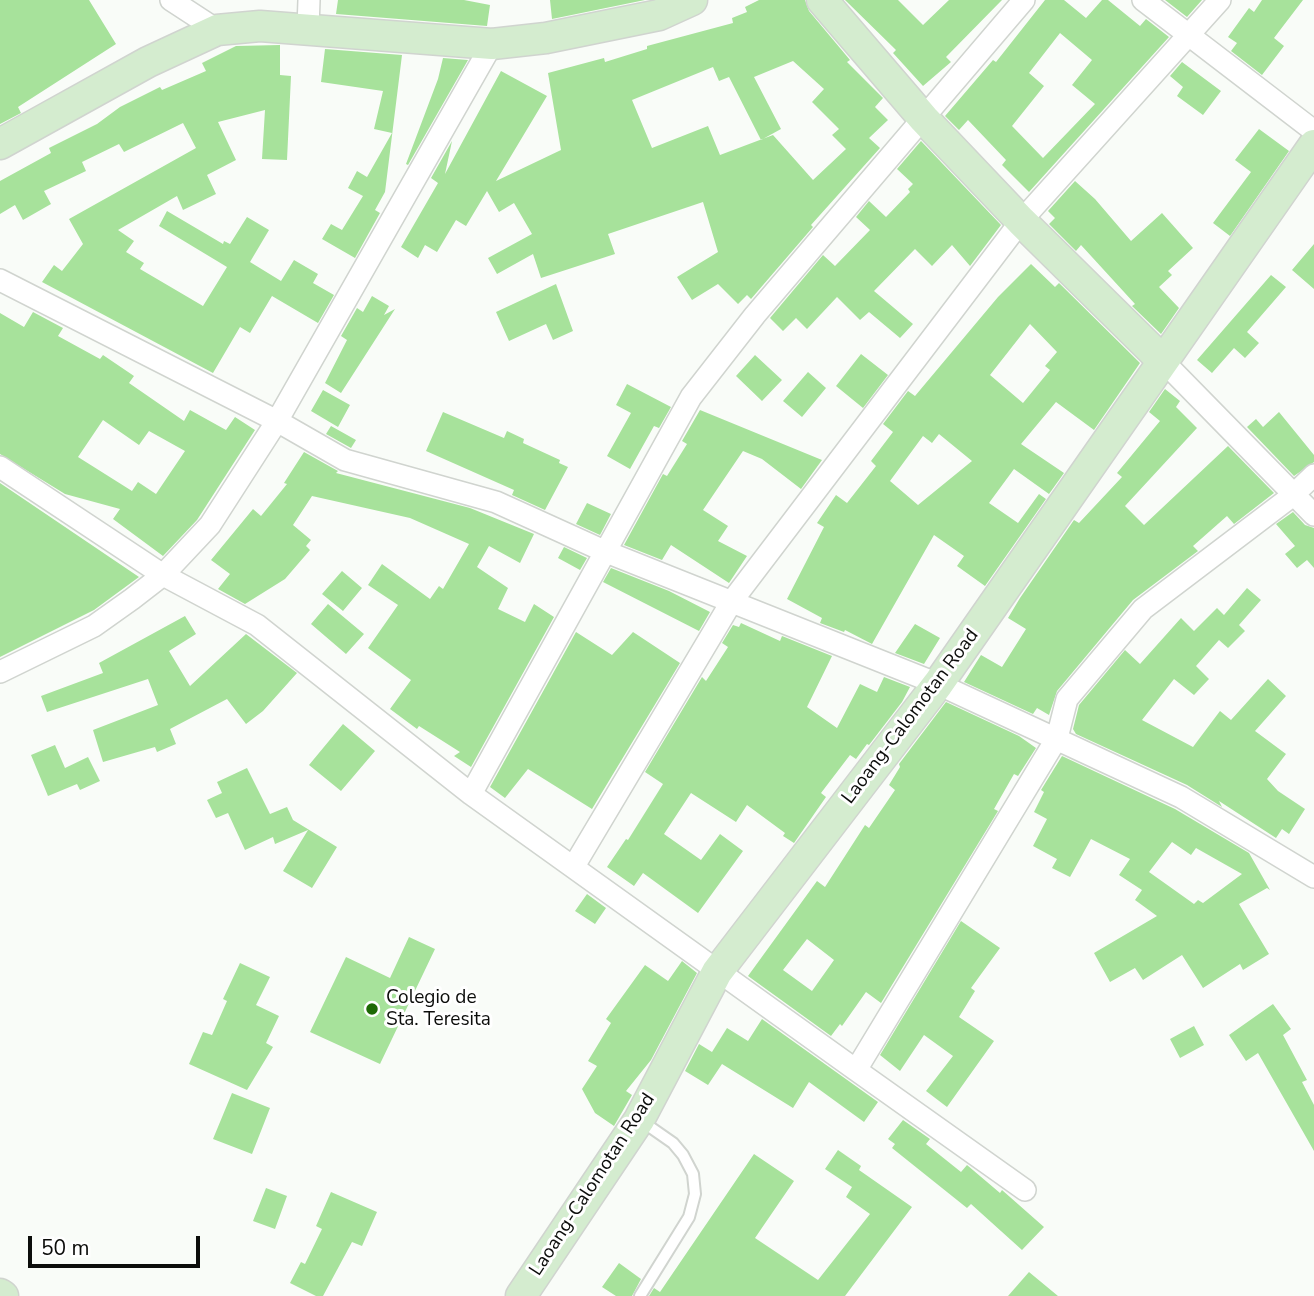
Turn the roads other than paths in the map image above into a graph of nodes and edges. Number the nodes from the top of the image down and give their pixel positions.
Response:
1 (171, 0) edge
2 (692, 0) edge
3 (822, 0) edge
4 (1024, 0) edge
5 (1143, 0) edge
6 (1220, 0) edge
7 (309, 14) edge
8 (217, 30) junction
9 (1191, 35) junction
10 (492, 44) junction
11 (924, 119) junction
12 (1314, 131) edge
13 (0, 144) edge
14 (1314, 145) edge
15 (1021, 220) junction
16 (0, 280) edge
17 (1163, 360) junction
18 (277, 421) junction
19 (0, 467) edge
20 (1314, 475) edge
21 (1292, 496) junction
22 (1314, 515) edge
23 (604, 551) junction
24 (163, 575) junction
25 (732, 601) junction
26 (0, 672) edge
27 (938, 684) junction
28 (1057, 738) junction
29 (471, 794) junction
30 (574, 866) junction
31 (1314, 877) edge
32 (716, 972) junction
33 (856, 1070) junction
34 (639, 1120) junction
35 (1025, 1190) dead end
36 (522, 1296) edge
37 (640, 1296) edge

1 - 8 street
2 - 10 main road
3 - 11 main road
4 - 11 street
5 - 9 street
6 - 9 street
7 - 8 main road
7 - 10 main road
8 - 13 main road
9 - 12 street
9 - 15 street
10 - 18 street
11 - 15 main road
11 - 23 street
14 - 17 main road, Laoang-Calomotan Road
15 - 17 main road
15 - 25 street
16 - 18 street
17 - 21 street
17 - 27 main road, Laoang-Calomotan Road
18 - 23 street
18 - 24 street
19 - 24 street
20 - 21 street
21 - 22 street
21 - 28 street
23 - 25 street
23 - 29 street
24 - 26 street
24 - 29 street
25 - 27 street
25 - 30 street
27 - 28 street
27 - 32 main road, Laoang-Calomotan Road
28 - 31 street
28 - 33 street
29 - 30 street
30 - 32 street
32 - 33 street
32 - 34 main road, Laoang-Calomotan Road
33 - 35 street
34 - 36 main road, Laoang-Calomotan Road
34 - 37 lane

